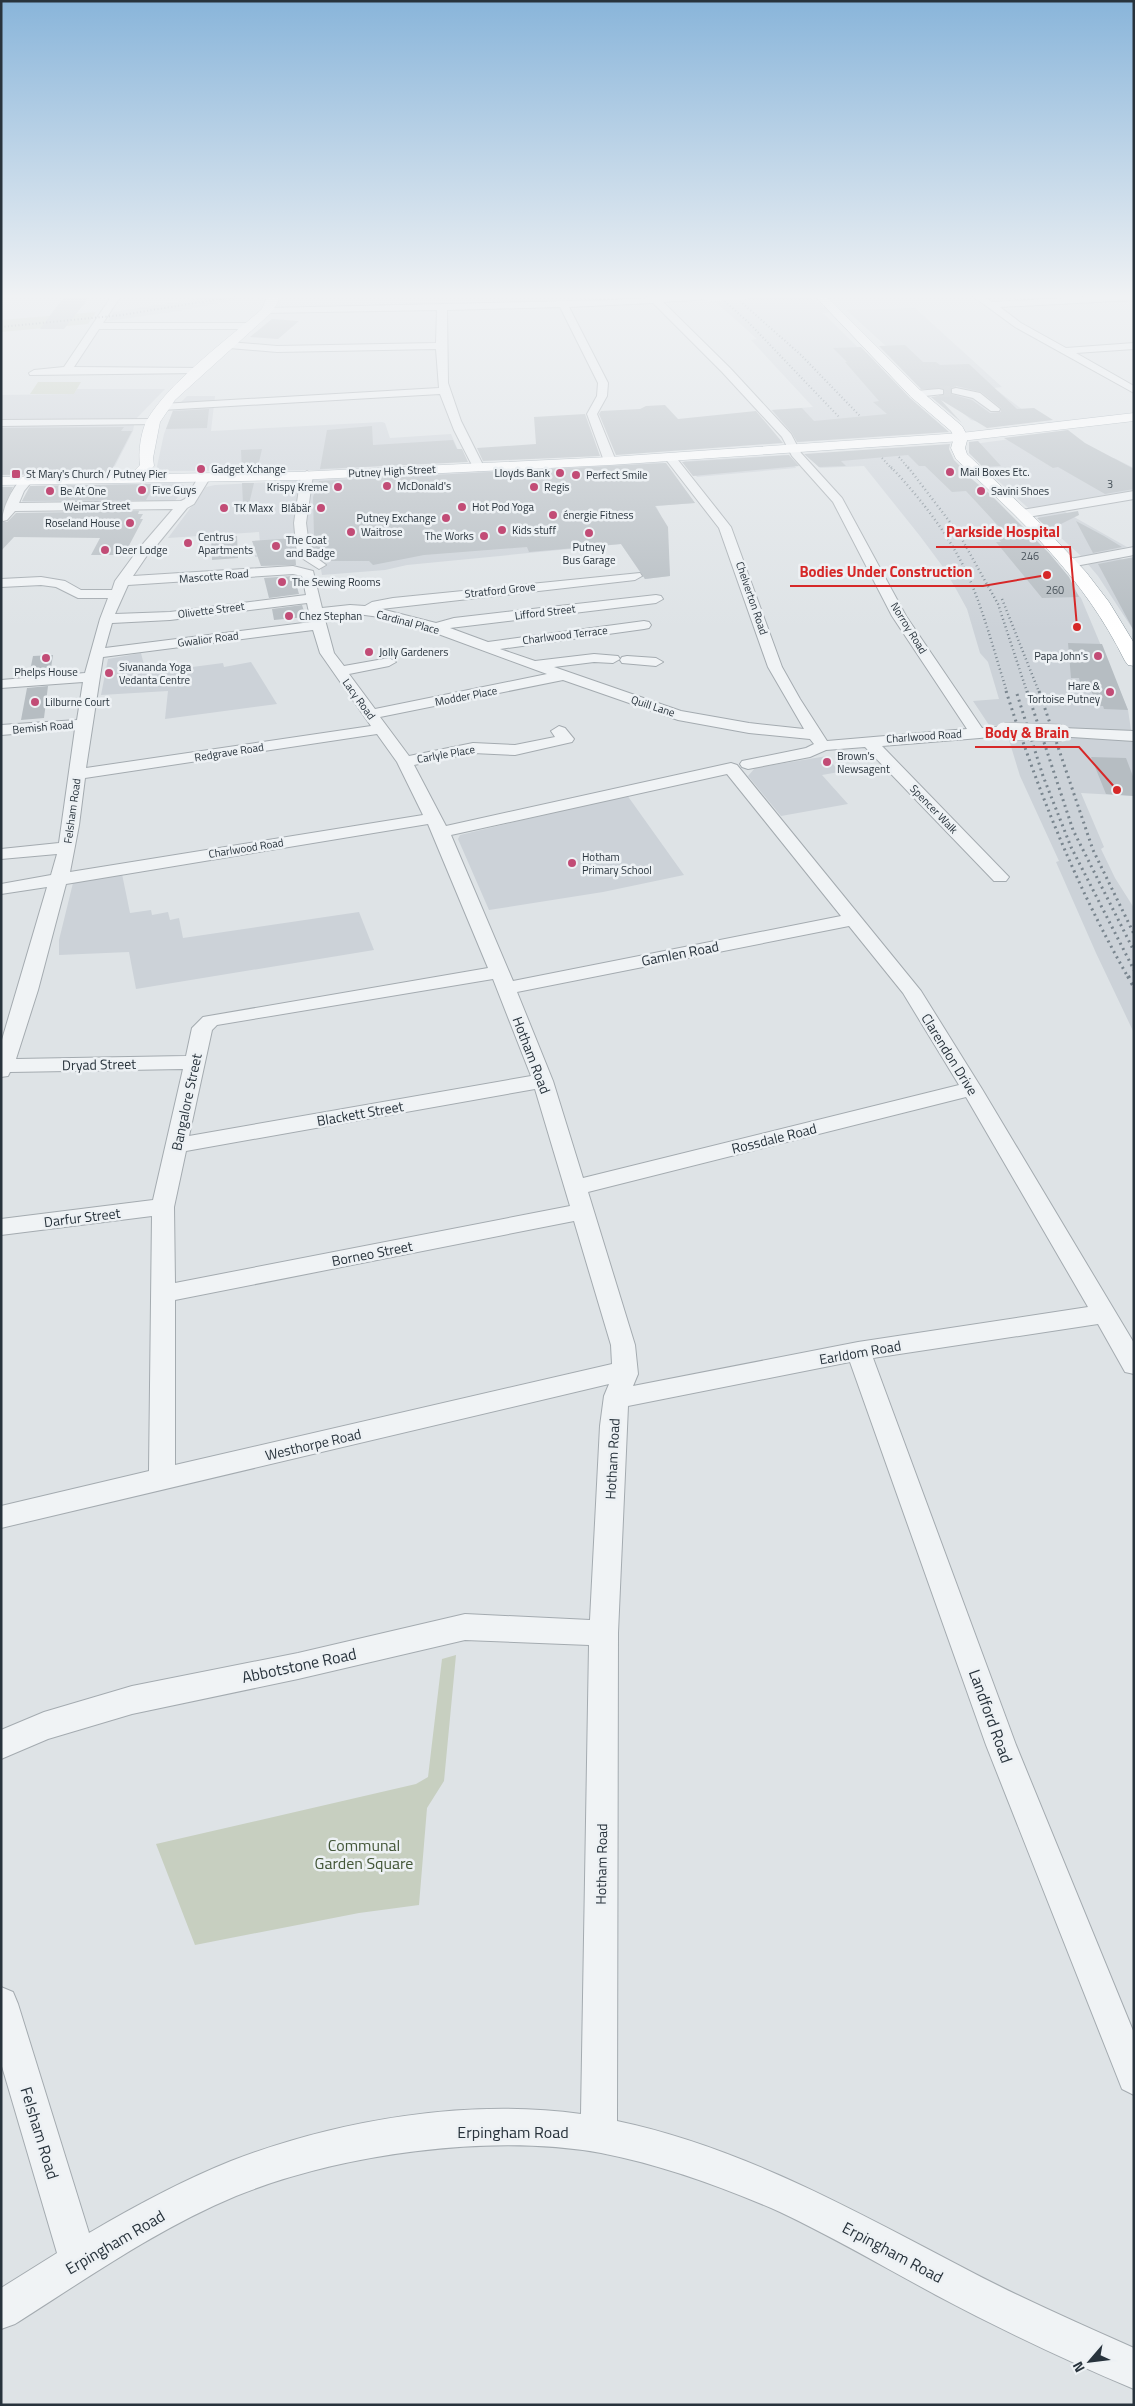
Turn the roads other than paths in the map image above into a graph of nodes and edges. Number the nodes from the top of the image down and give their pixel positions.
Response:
1 (175, 406) edge
2 (451, 406) edge
3 (596, 406) edge
4 (760, 406) edge
5 (931, 406) tunnel mouth
6 (991, 406) edge
7 (162, 407) joint
8 (995, 409) dead end
9 (942, 415) junction
10 (1134, 417) edge
11 (153, 422) junction
12 (5, 423) edge
13 (999, 433) junction
14 (961, 437) junction
15 (916, 440) junction
16 (793, 449) junction
17 (961, 456) junction
18 (670, 457) junction
19 (146, 458) junction
20 (610, 461) junction
21 (478, 467) junction
22 (307, 475) junction
23 (136, 477) junction
24 (89, 478) junction
25 (204, 478) junction
26 (28, 479) junction
27 (1, 481) edge
28 (1134, 495) edge
29 (184, 505) junction
30 (11, 507) junction
31 (1022, 514) junction
32 (1, 519) edge
33 (1134, 551) edge
34 (1070, 563) junction
35 (319, 565) dead end
36 (305, 572) joint
37 (634, 576) dead end
38 (1, 583) edge
39 (118, 588) junction
40 (314, 598) junction
41 (656, 599) dead end
42 (367, 611) junction
43 (108, 619) junction
44 (318, 619) junction
45 (644, 625) dead end
46 (434, 628) junction
47 (491, 650) junction
48 (98, 653) junction
49 (1134, 661) edge
50 (389, 662) dead end
51 (656, 662) dead end
52 (532, 665) junction
53 (339, 671) junction
54 (561, 676) junction
55 (92, 677) junction
56 (1, 684) edge
57 (371, 714) junction
58 (84, 724) junction
59 (381, 729) junction
60 (1, 730) edge
61 (559, 731) dead end
62 (977, 732) junction
63 (1134, 736) edge
64 (819, 741) junction
65 (868, 741) junction
66 (405, 762) junction
67 (739, 766) junction
68 (77, 774) junction
69 (438, 825) junction
70 (66, 848) junction
71 (1, 854) edge
72 (1000, 877) dead end
73 (58, 880) junction
74 (1, 889) edge
75 (854, 919) junction
76 (503, 980) junction
77 (10, 1023) edge
78 (194, 1062) junction
79 (2, 1068) edge
80 (543, 1080) junction
81 (972, 1089) junction
82 (177, 1145) junction
83 (576, 1187) junction
84 (163, 1207) junction
85 (582, 1212) junction
86 (1, 1227) edge
87 (163, 1294) junction
88 (1104, 1314) junction
89 (858, 1352) junction
90 (1134, 1364) edge
91 (621, 1385) junction
92 (162, 1480) junction
93 (1, 1517) edge
94 (604, 1633) junction
95 (1, 1746) edge
96 (1, 2004) edge
97 (1134, 2077) edge
98 (599, 2135) junction
99 (79, 2262) junction
100 (1, 2310) edge
101 (1134, 2369) edge

1 - 7 street
2 - 21 street
3 - 20 street
4 - 16 street, Norroy Road
5 - 9 main road
6 - 8 street
7 - 11 main road
9 - 13 main road
9 - 14 main road
10 - 13 main road, Putney High Street
11 - 12 street
11 - 19 main road
13 - 14 main road, Putney High Street
14 - 15 main road, Putney High Street
14 - 17 main road
15 - 16 main road, Putney High Street
15 - 17 main road
16 - 18 main road, Putney High Street
16 - 62 street, Norroy Road
17 - 31 main road
18 - 20 main road, Putney High Street
18 - 64 street, Chelverton Road
19 - 23 main road
19 - 24 main road
20 - 21 main road, Putney High Street
21 - 22 main road, Putney High Street
22 - 25 main road, Putney High Street
22 - 35 street
23 - 24 main road, Putney High Street
23 - 25 main road, Putney High Street
24 - 26 main road, Putney High Street
25 - 29 street, Felsham Road
26 - 27 main road, Putney High Street
26 - 30 street
28 - 31 street
29 - 30 street, Weimar Street
29 - 39 street, Felsham Road
30 - 32 street
31 - 34 main road
33 - 34 street
34 - 49 main road
36 - 39 street, Mascotte Road
36 - 40 street, Lacy Road
37 - 42 street, Stratford Grove
38 - 39 street, Mascotte Road
39 - 43 street, Felsham Road
40 - 43 street, Olivette Street
40 - 44 street, Lacy Road
41 - 46 street, Lifford Street
42 - 44 street, Cardinal Place
42 - 46 street, Cardinal Place
43 - 48 street, Felsham Road
44 - 48 street, Gwalior Road
44 - 53 street, Lacy Road
45 - 47 street, Charlwood Terrace
46 - 47 street, Cardinal Place
47 - 52 street, Quill Lane
48 - 55 street, Felsham Road
50 - 53 street
51 - 52 street
52 - 54 street, Quill Lane
53 - 57 street, Lacy Road
54 - 57 street, Modder Place
54 - 64 street, Quill Lane
55 - 56 street
55 - 58 street, Felsham Road
57 - 59 street, Lacy Road
58 - 60 street, Bemish Road
58 - 68 street, Felsham Road
59 - 66 street, Lacy Road
59 - 68 street, Redgrave Road
61 - 66 street, Carlyle Place
62 - 63 street, Charlwood Road, bridge
62 - 65 street, Charlwood Road
64 - 65 street, Charlwood Road
64 - 67 street, Charlwood Road
65 - 72 street, Spencer Walk
66 - 69 street, Lacy Road
67 - 69 street, Charlwood Road
67 - 75 street, Clarendon Drive
68 - 70 street, Felsham Road
69 - 73 street, Charlwood Road
69 - 76 street, Hotham Road
70 - 71 street
70 - 73 street, Felsham Road
73 - 74 street, Charlwood Road
73 - 77 street, Felsham Road
75 - 76 street, Gamlen Road
75 - 81 street, Clarendon Drive
76 - 78 street, Bangalore Street
76 - 80 street, Hotham Road
77 - 79 street, Felsham Road
78 - 79 street, Dryad Street
78 - 82 street, Bangalore Street
80 - 82 street, Blackett Street
80 - 83 street, Hotham Road
81 - 83 street, Rossdale Road
81 - 88 street, Clarendon Drive
82 - 84 street, Bangalore Street
83 - 85 street, Hotham Road
84 - 86 street, Darfur Street
84 - 87 street, Bangalore Street
85 - 87 street, Borneo Street
85 - 91 street, Hotham Road
87 - 92 street, Bangalore Street
88 - 89 street, Earldom Road
88 - 90 street, Clarendon Drive
89 - 91 street, Earldom Road
89 - 97 street, Landford Road
91 - 92 street, Westhorpe Road
91 - 94 street, Hotham Road
92 - 93 street, Westhorpe Road
94 - 95 street, Abbotstone Road
94 - 98 street, Hotham Road
96 - 99 street, Felsham Road
98 - 99 street, Erpingham Road
98 - 101 street, Erpingham Road
99 - 100 street, Erpingham Road

